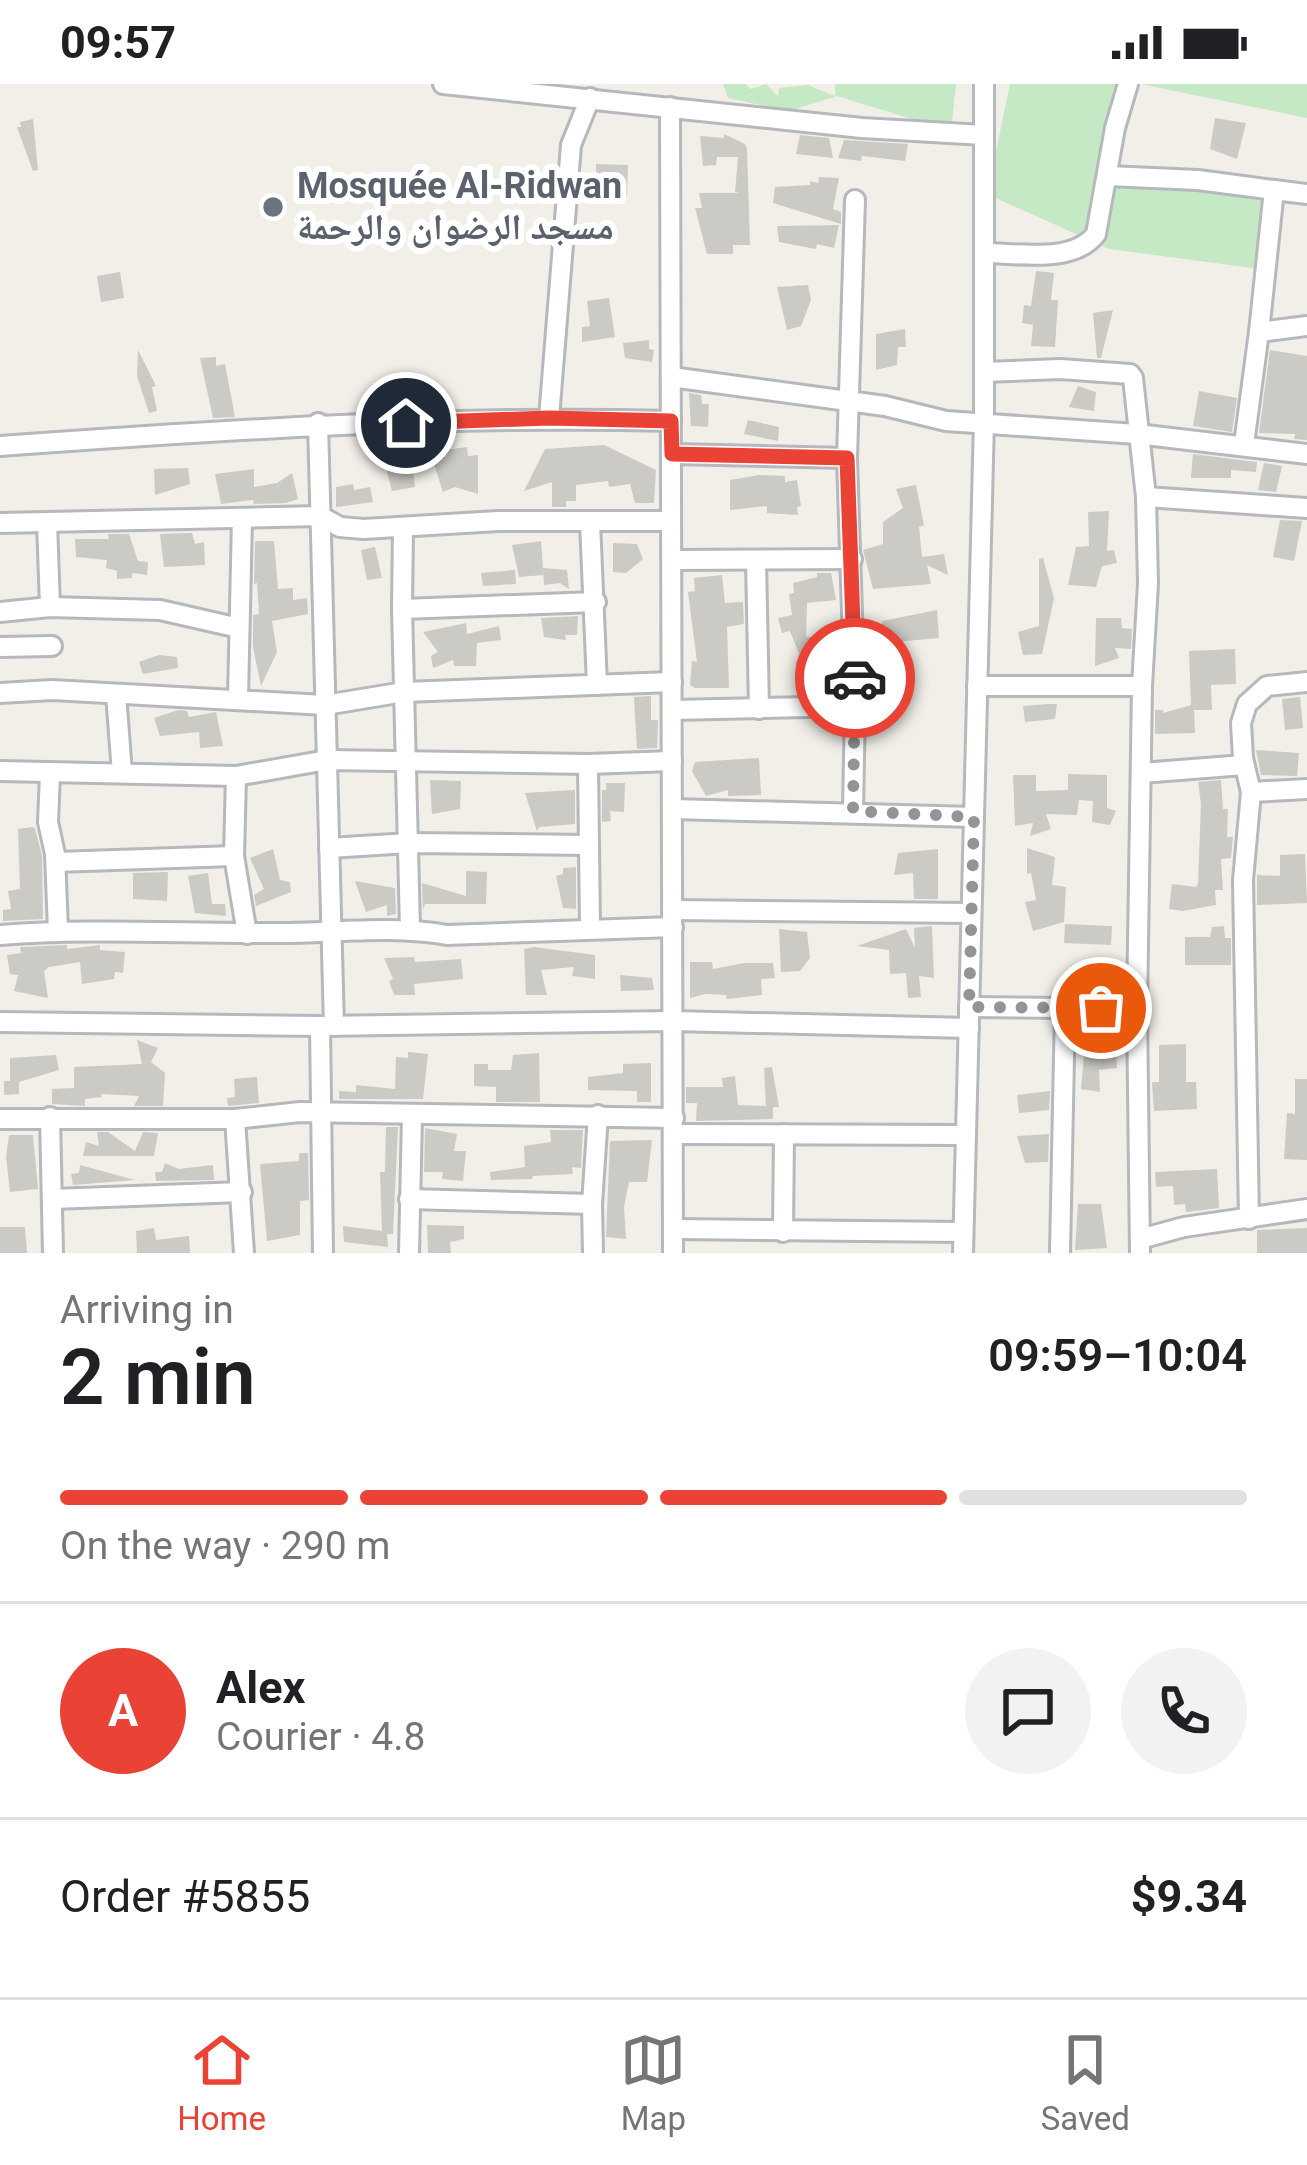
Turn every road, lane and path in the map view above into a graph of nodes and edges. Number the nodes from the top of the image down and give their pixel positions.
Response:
1 (443, 84) edge
2 (983, 84) edge
3 (1128, 84) edge
4 (590, 98) junction
5 (670, 106) junction
6 (984, 135) junction
7 (1108, 176) junction
8 (1274, 190) junction
9 (1307, 194) edge
10 (855, 200) dead end
11 (984, 253) junction
12 (1307, 326) edge
13 (1259, 332) junction
14 (984, 372) junction
15 (671, 377) junction
16 (848, 404) junction
17 (549, 418) junction
18 (671, 421) junction
19 (984, 421) junction
20 (318, 423) junction
21 (1137, 434) junction
22 (1244, 444) junction
23 (0, 446) edge
24 (672, 454) junction
25 (1307, 454) edge
26 (847, 458) junction
27 (1146, 497) junction
28 (1307, 508) edge
29 (320, 516) junction
30 (242, 518) junction
31 (671, 521) junction
32 (47, 522) junction
33 (590, 522) junction
34 (0, 523) edge
35 (403, 526) junction
36 (852, 559) junction
37 (672, 560) junction
38 (756, 560) junction
39 (596, 602) junction
40 (50, 607) junction
41 (402, 609) junction
42 (0, 612) edge
43 (239, 628) junction
44 (52, 646) dead end
45 (0, 647) edge
46 (672, 682) junction
47 (1307, 682) edge
48 (597, 685) junction
49 (977, 686) junction
50 (1142, 686) junction
51 (404, 692) junction
52 (0, 693) edge
53 (116, 694) junction
54 (238, 698) junction
55 (325, 705) junction
56 (855, 706) junction
57 (759, 709) junction
58 (672, 710) junction
59 (327, 760) junction
60 (673, 761) junction
61 (406, 762) junction
62 (588, 764) junction
63 (1244, 765) junction
64 (0, 771) edge
65 (122, 773) junction
66 (1141, 773) junction
67 (50, 774) junction
68 (236, 776) junction
69 (1307, 789) edge
70 (1252, 792) junction
71 (673, 808) junction
72 (853, 811) junction
73 (974, 817) junction
74 (409, 843) junction
75 (589, 845) junction
76 (329, 848) junction
77 (234, 856) junction
78 (56, 862) junction
79 (971, 913) junction
80 (673, 919) junction
81 (410, 928) junction
82 (590, 928) junction
83 (58, 931) junction
84 (331, 933) junction
85 (0, 934) edge
86 (247, 934) junction
87 (969, 1007) junction
88 (1065, 1008) junction
89 (1137, 1008) junction
90 (673, 1021) junction
91 (0, 1022) edge
92 (327, 1026) junction
93 (969, 1028) junction
94 (321, 1112) junction
95 (598, 1115) junction
96 (412, 1116) junction
97 (50, 1118) junction
98 (0, 1119) edge
99 (236, 1119) junction
100 (674, 1126) junction
101 (784, 1134) junction
102 (966, 1135) junction
103 (242, 1192) junction
104 (52, 1199) junction
105 (409, 1199) junction
106 (592, 1204) junction
107 (1307, 1209) edge
108 (1249, 1219) junction
109 (674, 1229) junction
110 (772, 1232) junction
111 (963, 1232) junction
112 (1140, 1246) edge
113 (53, 1253) edge
114 (244, 1253) edge
115 (323, 1253) edge
116 (409, 1253) edge
117 (593, 1253) edge
118 (673, 1253) edge
119 (762, 1253) edge
120 (963, 1253) edge
121 (1060, 1253) edge

1 - 4 street
2 - 6 street
3 - 7 street
4 - 5 street
4 - 17 street
5 - 6 street
5 - 15 street
6 - 11 street
7 - 8 street
7 - 11 street
8 - 9 street
8 - 13 street
10 - 16 street
11 - 14 street
12 - 13 street
13 - 22 street
14 - 19 street
14 - 21 street
15 - 16 street
15 - 18 street
16 - 19 street
16 - 26 street
17 - 18 street
17 - 20 street
18 - 24 street
19 - 21 street
19 - 49 street
20 - 23 street
20 - 29 street
21 - 22 street
21 - 27 street
22 - 25 street
24 - 26 street
24 - 31 street
26 - 36 street
27 - 28 street
27 - 50 street
29 - 30 street
29 - 35 street
29 - 55 street
30 - 32 street
30 - 43 street
31 - 33 street
31 - 37 street
32 - 34 street
32 - 40 street
33 - 35 street
33 - 39 street
35 - 41 street
36 - 38 street
36 - 56 street
37 - 38 street
37 - 46 street
38 - 57 street
39 - 41 street
39 - 48 street
40 - 42 street
40 - 43 street
41 - 51 street
43 - 54 street
44 - 45 street
46 - 48 street
46 - 58 street
47 - 63 street
48 - 51 street
49 - 50 street
49 - 73 street
50 - 66 street
51 - 55 street
51 - 61 street
52 - 53 street
53 - 54 street
53 - 65 street
54 - 55 street
55 - 59 street
56 - 57 street
56 - 72 street
57 - 58 street
58 - 60 street
59 - 61 street
59 - 68 street
59 - 76 street
60 - 62 street
60 - 71 street
61 - 62 street
61 - 74 street
62 - 75 street
63 - 66 street
63 - 70 street
64 - 67 street
65 - 67 street
65 - 68 street
66 - 89 street
67 - 78 street
68 - 77 street
69 - 70 street
70 - 108 street
71 - 72 street
71 - 80 street
72 - 73 street
73 - 79 street
74 - 75 street
74 - 76 street
74 - 81 street
75 - 82 street
76 - 84 street
77 - 78 street
77 - 86 street
78 - 83 street
79 - 80 street
79 - 87 street
80 - 82 street
80 - 90 street
81 - 82 street
81 - 84 street
83 - 85 street
83 - 86 street
84 - 86 street
84 - 92 street
87 - 88 street
87 - 93 street
88 - 89 street
88 - 121 street
89 - 112 street
90 - 92 street
90 - 93 street
90 - 100 street
91 - 92 street
92 - 94 street
93 - 102 street
94 - 96 street
94 - 99 street
94 - 115 street
95 - 96 street
95 - 100 street
95 - 106 street
96 - 105 street
97 - 98 street
97 - 99 street
97 - 104 street
99 - 103 street
100 - 101 street
100 - 109 street
101 - 102 street
101 - 110 street
102 - 111 street
103 - 104 street
103 - 114 street
104 - 113 street
105 - 106 street
105 - 116 street
106 - 117 street
107 - 108 street
108 - 112 street
109 - 110 street
109 - 118 street
110 - 111 street
110 - 119 street
111 - 120 street

